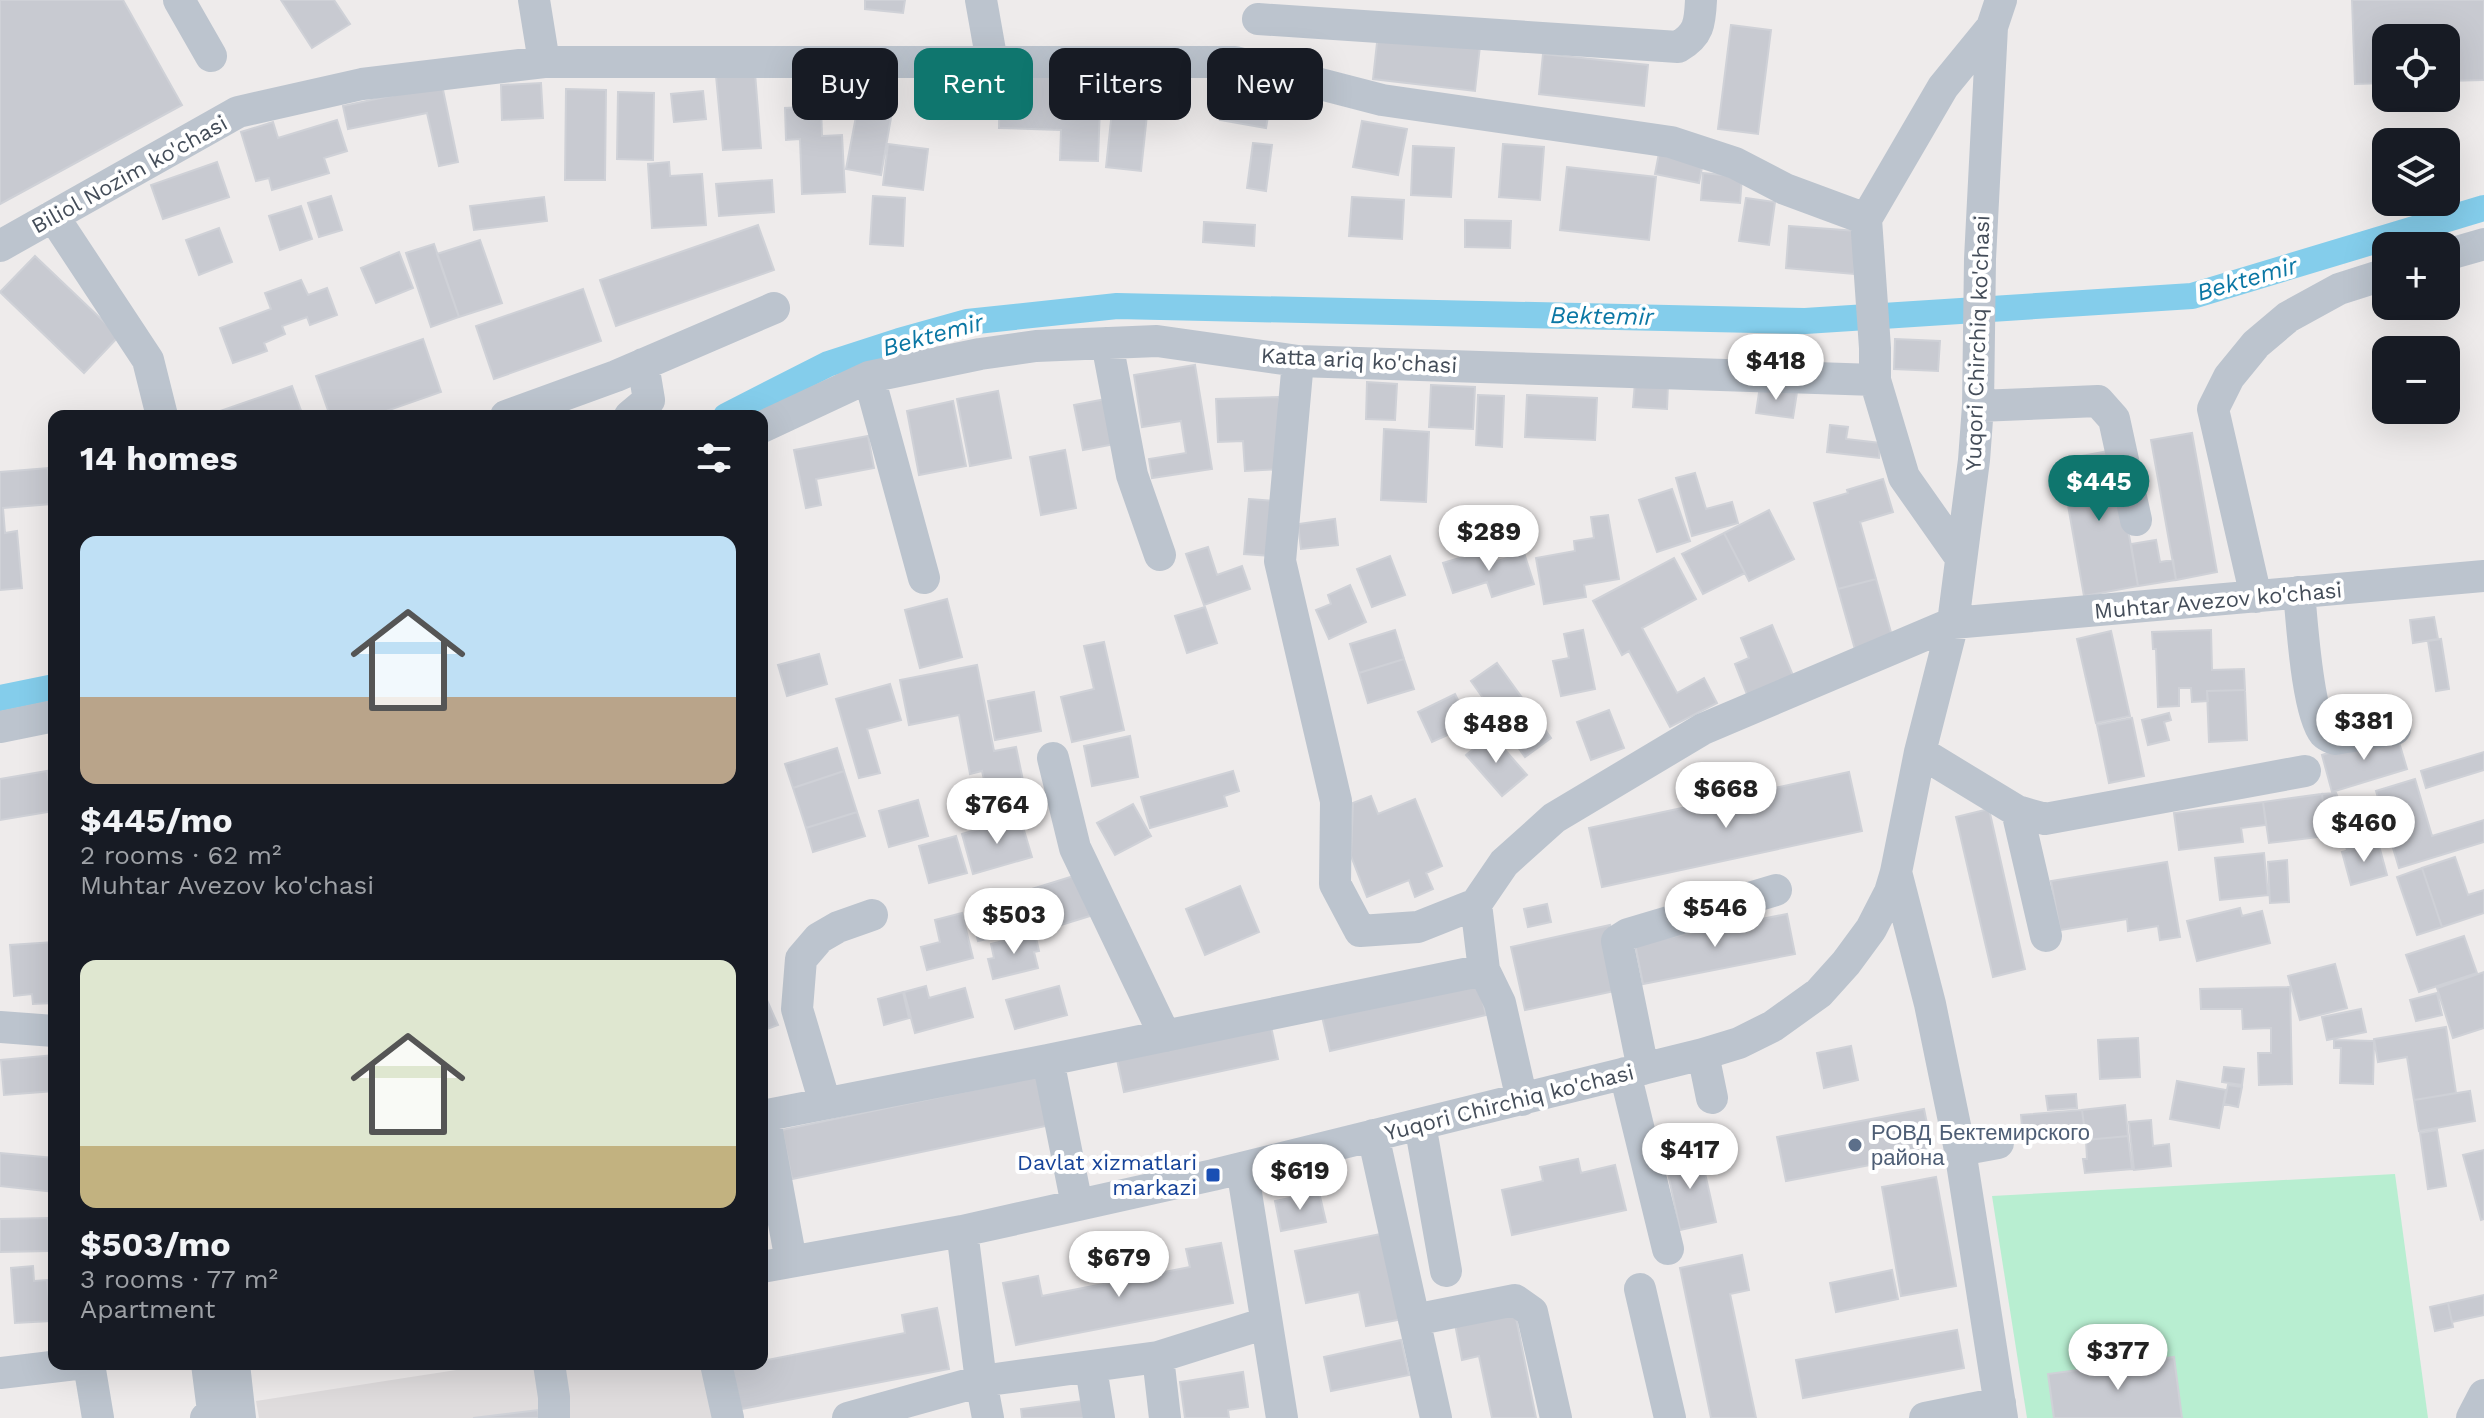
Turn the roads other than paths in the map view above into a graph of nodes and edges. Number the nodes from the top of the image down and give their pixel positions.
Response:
1 (179, 0) edge
2 (534, 0) edge
3 (981, 0) edge
4 (1701, 0) edge
5 (1259, 10) edge
6 (1996, 14) edge
7 (990, 48) edge
8 (1252, 48) edge
9 (211, 56) dead end
10 (544, 62) junction
11 (914, 62) edge
12 (1033, 62) edge
13 (1207, 62) edge
14 (1323, 85) edge
15 (53, 216) junction
16 (1866, 219) junction
17 (2484, 244) edge
18 (0, 246) edge
19 (2460, 251) edge
20 (2372, 278) edge
21 (774, 308) dead end
22 (1107, 343) junction
23 (1298, 361) junction
24 (643, 364) junction
25 (869, 377) junction
26 (1875, 380) junction
27 (1978, 406) junction
28 (160, 410) edge
29 (522, 410) edge
30 (637, 410) edge
31 (768, 424) edge
32 (2136, 520) dead end
33 (1160, 555) dead end
34 (1961, 558) junction
35 (2484, 576) edge
36 (924, 578) dead end
37 (2299, 592) junction
38 (2256, 597) junction
39 (1953, 623) junction
40 (48, 717) edge
41 (0, 727) edge
42 (2395, 729) dead end
43 (1920, 752) junction
44 (1053, 758) dead end
45 (2305, 771) dead end
46 (2017, 811) junction
47 (1896, 872) junction
48 (1776, 890) dead end
49 (1476, 904) junction
50 (872, 915) dead end
51 (2046, 936) dead end
52 (1484, 970) junction
53 (0, 1027) edge
54 (48, 1031) edge
55 (1165, 1036) junction
56 (1703, 1054) junction
57 (1048, 1060) junction
58 (1634, 1071) junction
59 (1712, 1098) dead end
60 (1522, 1100) junction
61 (825, 1103) junction
62 (768, 1114) edge
63 (1420, 1124) junction
64 (1373, 1135) junction
65 (1998, 1143) dead end
66 (1960, 1150) junction
67 (1242, 1168) junction
68 (768, 1172) edge
69 (1077, 1205) junction
70 (962, 1231) junction
71 (1668, 1249) dead end
72 (776, 1264) edge
73 (1446, 1271) dead end
74 (1640, 1289) dead end
75 (1414, 1320) junction
76 (1266, 1323) junction
77 (1158, 1357) junction
78 (48, 1367) edge
79 (1091, 1368) junction
80 (90, 1370) edge
81 (208, 1370) edge
82 (235, 1370) edge
83 (550, 1370) edge
84 (717, 1370) edge
85 (0, 1373) edge
86 (981, 1381) junction
87 (2484, 1395) edge
88 (2001, 1411) edge
89 (98, 1418) edge
90 (206, 1418) edge
91 (240, 1418) edge
92 (554, 1418) edge
93 (728, 1418) edge
94 (848, 1418) edge
95 (988, 1418) edge
96 (1099, 1418) edge
97 (1165, 1418) edge
98 (1282, 1418) edge
99 (1436, 1418) edge
100 (1556, 1418) edge
101 (1670, 1418) edge
102 (1925, 1418) edge
103 (2472, 1418) edge

1 - 9 street
2 - 10 street
3 - 7 street
4 - 5 street
5 - 8 street
6 - 16 street
6 - 27 street, Yuqori Chirchiq ko'chasi
10 - 11 street, Biliol Nozim ko'chasi
10 - 15 street, Biliol Nozim ko'chasi
12 - 13 street, Biliol Nozim ko'chasi
14 - 16 street, Biliol Nozim ko'chasi
15 - 18 street, Biliol Nozim ko'chasi
15 - 28 street
16 - 26 street
17 - 19 street
20 - 38 street
21 - 24 street
22 - 23 street, Katta ariq ko'chasi
22 - 25 street, Katta ariq ko'chasi
22 - 33 street
23 - 26 street, Katta ariq ko'chasi
23 - 49 street
24 - 29 street
24 - 30 street
25 - 31 street, Katta ariq ko'chasi
25 - 36 street
26 - 34 street
27 - 32 street
27 - 34 street, Yuqori Chirchiq ko'chasi
34 - 39 street, Yuqori Chirchiq ko'chasi
35 - 37 street, Muhtar Avezov ko'chasi
37 - 38 street, Muhtar Avezov ko'chasi
37 - 42 street
38 - 39 street, Muhtar Avezov ko'chasi
39 - 43 street, Yuqori Chirchiq ko'chasi
39 - 49 street, Muhtar Avezov ko'chasi
40 - 41 street
43 - 46 street
43 - 47 street, Yuqori Chirchiq ko'chasi
44 - 55 street
45 - 46 street
46 - 51 street
47 - 56 street, Yuqori Chirchiq ko'chasi
47 - 66 street, Yuqori Chirchiq ko'chasi
48 - 58 street
49 - 52 street
50 - 61 street
52 - 55 street
52 - 60 street
53 - 54 street
55 - 57 street
56 - 58 street, Yuqori Chirchiq ko'chasi
56 - 59 street
57 - 61 street
57 - 69 street
58 - 60 street, Yuqori Chirchiq ko'chasi
58 - 71 street
60 - 63 street, Yuqori Chirchiq ko'chasi
61 - 62 street
63 - 64 street, Yuqori Chirchiq ko'chasi
63 - 73 street
64 - 67 street, Yuqori Chirchiq ko'chasi
64 - 75 street
65 - 66 street
66 - 88 street, Yuqori Chirchiq ko'chasi
67 - 69 street, Yuqori Chirchiq ko'chasi
67 - 76 street
68 - 72 street
69 - 70 street, Yuqori Chirchiq ko'chasi
70 - 72 street, Yuqori Chirchiq ko'chasi
70 - 86 street
74 - 101 street
75 - 99 street
75 - 100 street
76 - 77 street
76 - 98 street
77 - 79 street
77 - 97 street
78 - 85 street
79 - 86 street
79 - 96 street
80 - 89 street
81 - 90 street
82 - 91 street
83 - 92 street
84 - 93 street
86 - 94 street
86 - 95 street
87 - 103 street
88 - 102 street, Yuqori Chirchiq ko'chasi

